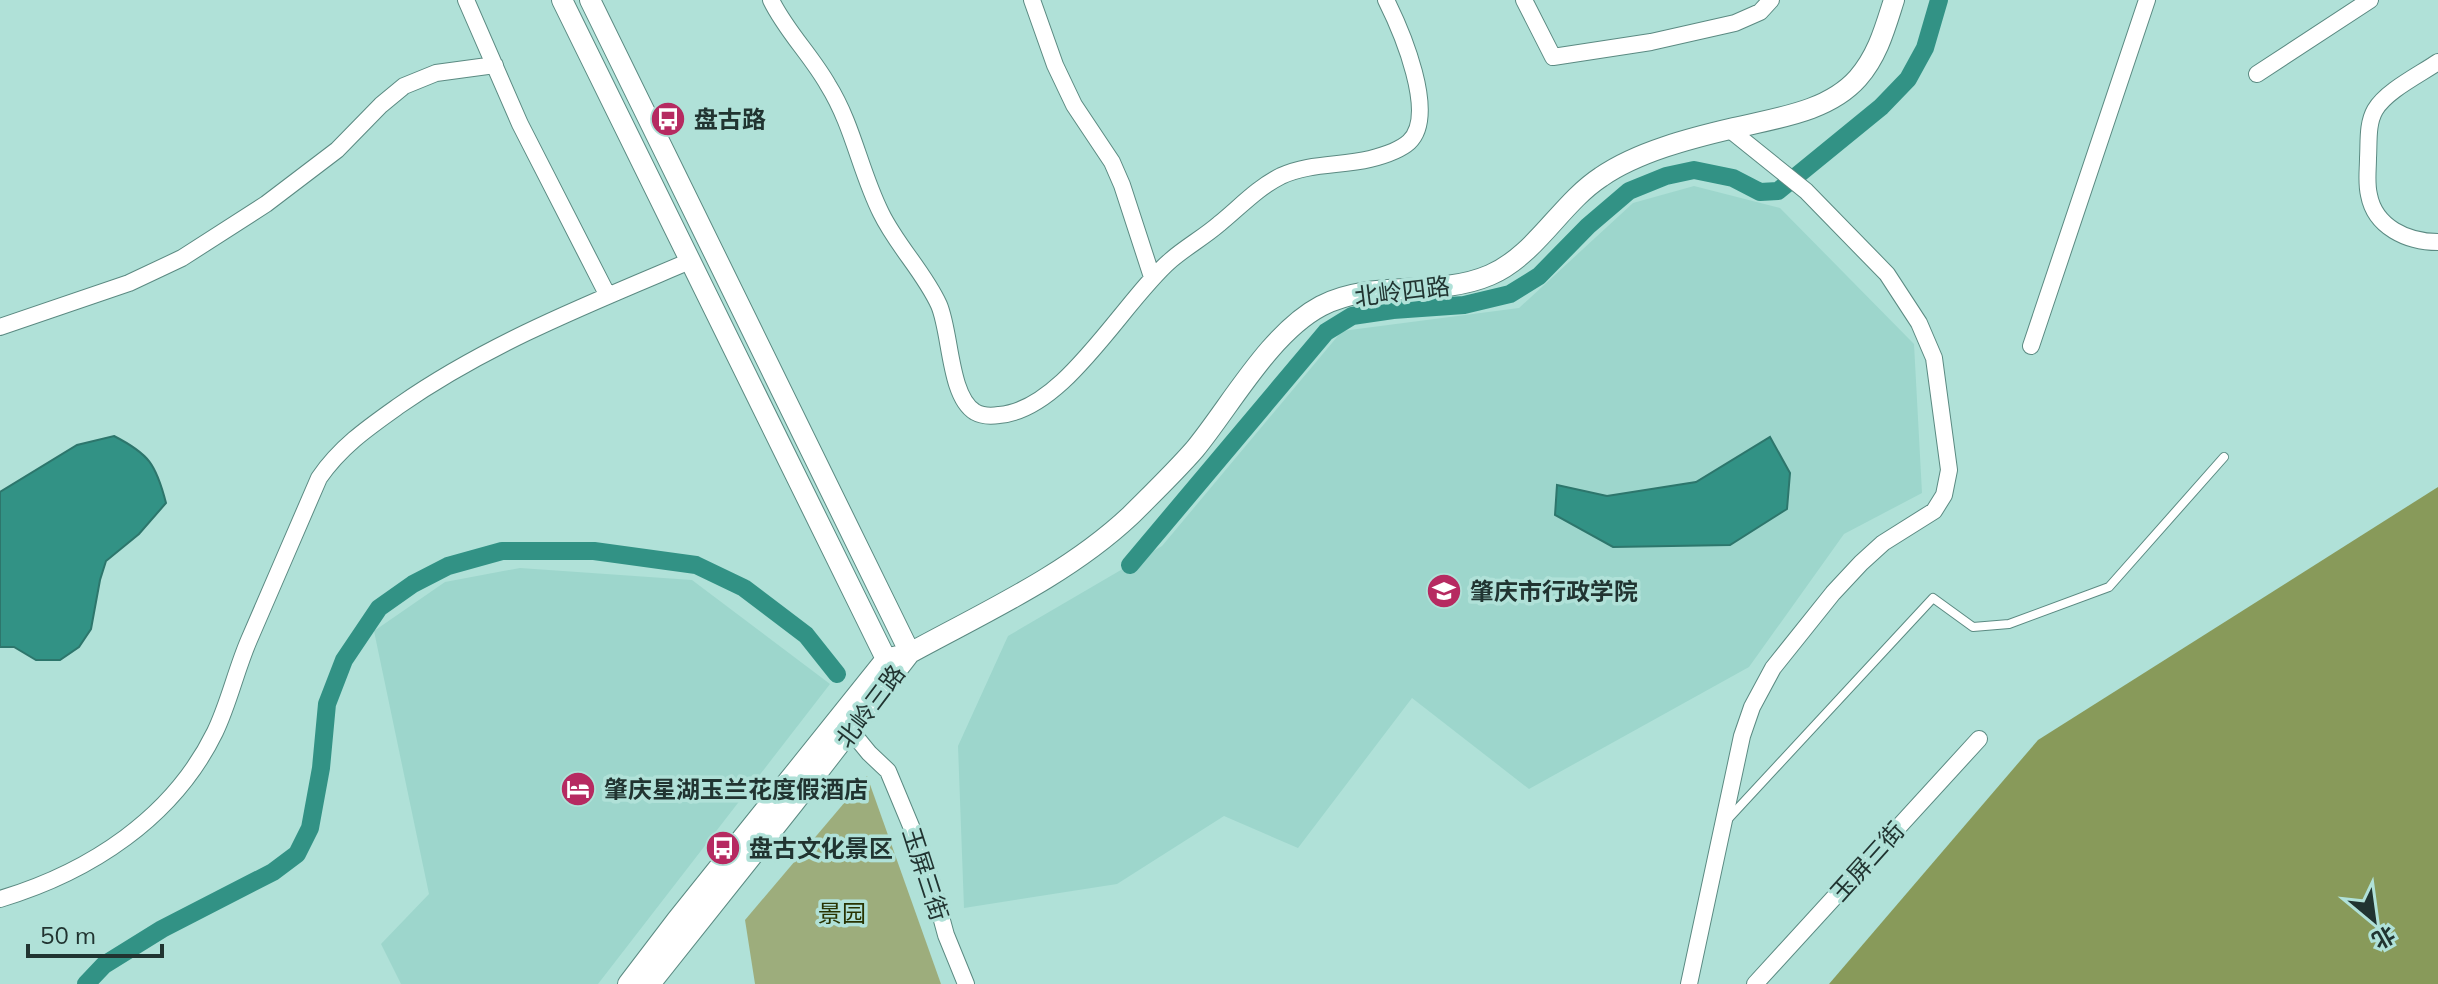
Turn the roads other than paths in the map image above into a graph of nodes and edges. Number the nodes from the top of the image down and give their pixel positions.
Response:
1 (466, 0) edge
2 (592, 0) edge
3 (771, 0) edge
4 (1032, 0) edge
5 (1386, 0) edge
6 (1524, 0) edge
7 (1771, 0) edge
8 (1894, 0) edge
9 (2147, 0) edge
10 (2370, 0) edge
11 (565, 7) edge
12 (2438, 62) edge
13 (495, 65) junction
14 (2257, 74) dead end
15 (1729, 129) junction
16 (2438, 242) edge
17 (690, 261) junction
18 (1152, 277) junction
19 (608, 296) junction
20 (0, 327) edge
21 (2031, 346) dead end
22 (764, 354) junction
23 (741, 365) junction
24 (2224, 457) dead end
25 (910, 653) junction
26 (886, 659) junction
27 (851, 731) junction
28 (1979, 739) dead end
29 (1723, 824) junction
30 (0, 899) edge
31 (628, 984) edge
32 (650, 984) edge
33 (966, 984) edge
34 (1689, 984) edge
35 (1755, 984) edge

1 - 13 street
2 - 11 street
2 - 22 street
3 - 18 street
4 - 18 street
5 - 18 street
6 - 7 street
8 - 15 street, 北岭四路
9 - 21 street
10 - 14 street
11 - 17 street
12 - 16 street
13 - 19 street
13 - 20 street
15 - 25 street, 北岭四路
15 - 29 street
17 - 19 street
17 - 23 street
19 - 30 street
22 - 23 street
22 - 25 street
23 - 26 street
24 - 29 lane
25 - 26 street, 北岭四路
25 - 27 street, 北岭三路
26 - 31 street, 北岭三路
27 - 32 street, 北岭三路
27 - 33 street, 玉屏三街
28 - 35 street, 玉屏三街
29 - 34 street

